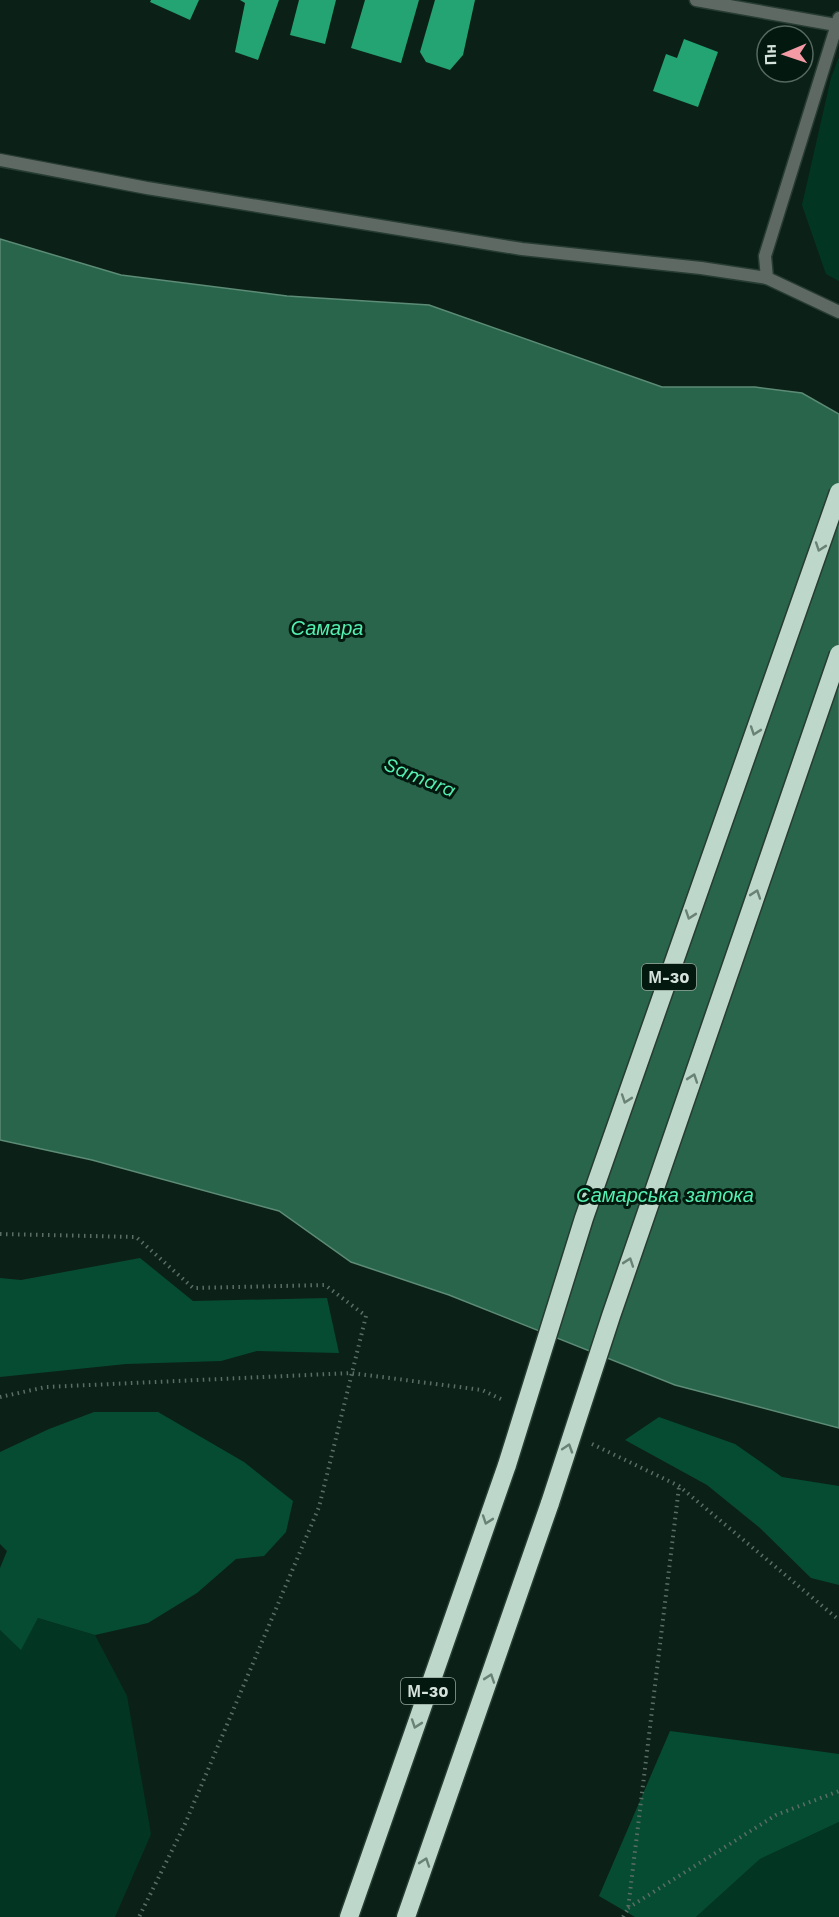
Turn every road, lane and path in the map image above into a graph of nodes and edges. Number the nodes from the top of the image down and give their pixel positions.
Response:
1 (696, 0) edge
2 (838, 22) edge
3 (0, 160) edge
4 (767, 278) junction
5 (839, 312) edge
6 (839, 492) edge
7 (839, 654) edge
8 (0, 1234) edge
9 (351, 1373) junction
10 (0, 1397) edge
11 (839, 1620) edge
12 (839, 1791) edge
13 (628, 1909) junction
14 (139, 1917) edge
15 (349, 1917) edge
16 (406, 1917) edge
17 (624, 1917) edge

1 - 2 street
2 - 4 street
3 - 4 street
4 - 5 street
6 -> 15 highway, М-30, bridge
16 -> 7 highway, М-30, bridge
8 - 9 path
9 - 10 path
9 - 14 path
11 - 13 path
12 - 13 path
13 - 17 path

